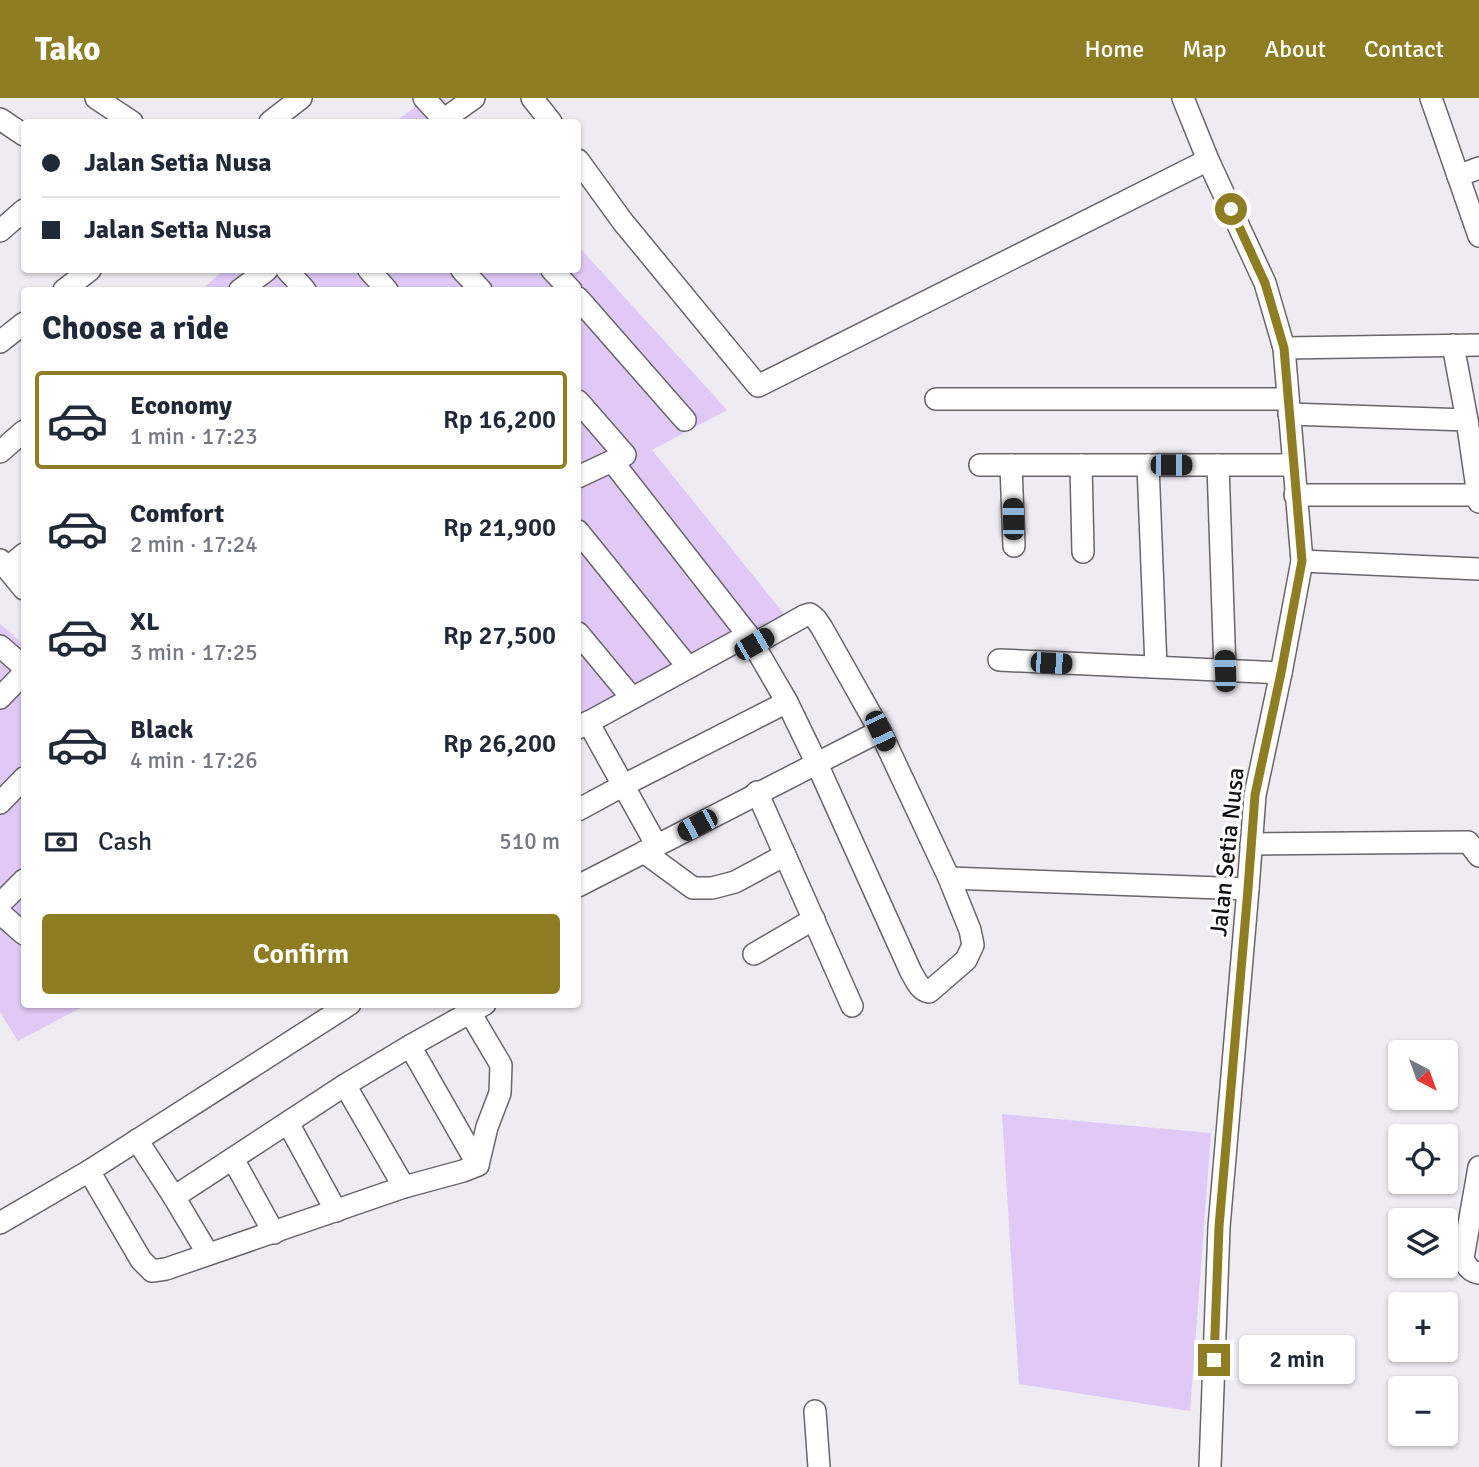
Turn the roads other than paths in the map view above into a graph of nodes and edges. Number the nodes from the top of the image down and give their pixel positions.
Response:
1 (96, 98) edge
2 (301, 98) edge
3 (424, 98) edge
4 (474, 98) edge
5 (532, 98) edge
6 (1183, 98) edge
7 (1431, 98) edge
8 (126, 119) edge
9 (274, 119) edge
10 (443, 119) edge
11 (448, 119) edge
12 (547, 119) edge
13 (0, 120) edge
14 (21, 133) edge
15 (1208, 160) junction
16 (581, 164) edge
17 (1479, 168) edge
18 (1458, 176) junction
19 (1479, 236) edge
20 (86, 273) edge
21 (263, 273) edge
22 (290, 273) edge
23 (372, 273) edge
24 (465, 273) edge
25 (68, 287) edge
26 (244, 287) edge
27 (302, 287) edge
28 (384, 287) edge
29 (478, 287) edge
30 (581, 301) edge
31 (21, 325) edge
32 (0, 342) edge
33 (1453, 345) junction
34 (1479, 345) edge
35 (1284, 348) junction
36 (936, 399) dead end
37 (581, 404) edge
38 (1288, 407) junction
39 (685, 420) dead end
40 (1467, 420) junction
41 (21, 434) edge
42 (0, 452) edge
43 (625, 455) dead end
44 (980, 465) dead end
45 (1011, 465) junction
46 (1081, 465) junction
47 (1148, 465) junction
48 (1218, 465) junction
49 (1293, 465) junction
50 (581, 476) edge
51 (1295, 495) junction
52 (1478, 495) edge
53 (1479, 502) edge
54 (581, 535) edge
55 (1014, 546) dead end
56 (1083, 552) dead end
57 (21, 555) edge
58 (1302, 561) junction
59 (3, 564) edge
60 (1479, 569) edge
61 (21, 585) edge
62 (581, 637) edge
63 (751, 639) junction
64 (0, 646) edge
65 (999, 660) dead end
66 (21, 664) edge
67 (688, 667) junction
68 (1156, 667) junction
69 (1225, 671) junction
70 (1281, 673) junction
71 (21, 676) edge
72 (0, 698) edge
73 (632, 698) junction
74 (787, 702) junction
75 (583, 725) edge
76 (880, 731) junction
77 (817, 764) junction
78 (21, 781) edge
79 (624, 785) junction
80 (757, 792) junction
81 (0, 803) edge
82 (581, 808) edge
83 (1251, 844) junction
84 (650, 849) junction
85 (785, 855) junction
86 (1479, 856) edge
87 (949, 878) junction
88 (21, 883) edge
89 (581, 884) edge
90 (1248, 889) junction
91 (0, 904) edge
92 (0, 913) edge
93 (814, 919) junction
94 (21, 931) edge
95 (754, 954) dead end
96 (852, 1006) dead end
97 (345, 1008) edge
98 (471, 1008) edge
99 (473, 1008) edge
100 (410, 1046) junction
101 (345, 1085) junction
102 (288, 1123) junction
103 (137, 1140) junction
104 (233, 1159) junction
105 (478, 1164) junction
106 (1479, 1167) edge
107 (89, 1171) junction
108 (404, 1186) junction
109 (174, 1197) junction
110 (1476, 1201) edge
111 (336, 1211) junction
112 (0, 1223) edge
113 (274, 1233) junction
114 (208, 1254) junction
115 (1479, 1273) edge
116 (815, 1411) dead end
117 (819, 1467) edge
118 (1210, 1467) edge

1 - 8 street
2 - 9 street
3 - 10 street
4 - 11 street
5 - 12 street
6 - 15 street, Jalan Setia Nusa
7 - 18 street
13 - 14 street
15 - 16 street
15 - 35 street, Jalan Setia Nusa
17 - 18 street
18 - 19 street
20 - 25 street
21 - 26 street
22 - 27 street
23 - 28 street
24 - 29 street
30 - 39 street
31 - 32 street
33 - 34 street
33 - 35 street
33 - 40 street
35 - 38 street, Jalan Setia Nusa
36 - 38 street
37 - 43 street
38 - 40 street
38 - 49 street, Jalan Setia Nusa
40 - 52 street
41 - 42 street
44 - 45 street
45 - 46 street
45 - 55 street
46 - 47 street
46 - 56 street
47 - 48 street
47 - 68 street
48 - 49 street
48 - 69 street
49 - 51 street, Jalan Setia Nusa
50 - 63 street
51 - 52 street
51 - 58 street, Jalan Setia Nusa
52 - 53 street
54 - 67 street
57 - 59 street
58 - 60 street
58 - 70 street, Jalan Setia Nusa
59 - 61 street
62 - 73 street
63 - 67 street
63 - 74 street
63 - 76 street
64 - 66 street
65 - 68 street
67 - 73 street
68 - 69 street
69 - 70 street
70 - 83 street, Jalan Setia Nusa
71 - 72 street
73 - 75 street
74 - 77 street
74 - 79 street
75 - 79 street
76 - 77 street
76 - 87 street
77 - 80 street
77 - 87 street
78 - 81 street
79 - 82 street
79 - 84 street
80 - 84 street
80 - 85 street
83 - 86 street
83 - 90 street, Jalan Setia Nusa
84 - 85 street
84 - 89 street
85 - 93 street
87 - 90 street
88 - 91 street
90 - 118 street, Jalan Setia Nusa
92 - 94 street
93 - 95 street
93 - 96 street
97 - 103 street
98 - 100 street
99 - 105 street
100 - 101 street
100 - 105 street
101 - 102 street
101 - 108 street
102 - 104 street
102 - 111 street
103 - 107 street
103 - 109 street
104 - 109 street
104 - 113 street
105 - 108 street
106 - 110 street
107 - 112 street
107 - 114 street
108 - 111 street
109 - 114 street
110 - 115 street
111 - 113 street
113 - 114 street
116 - 117 street

